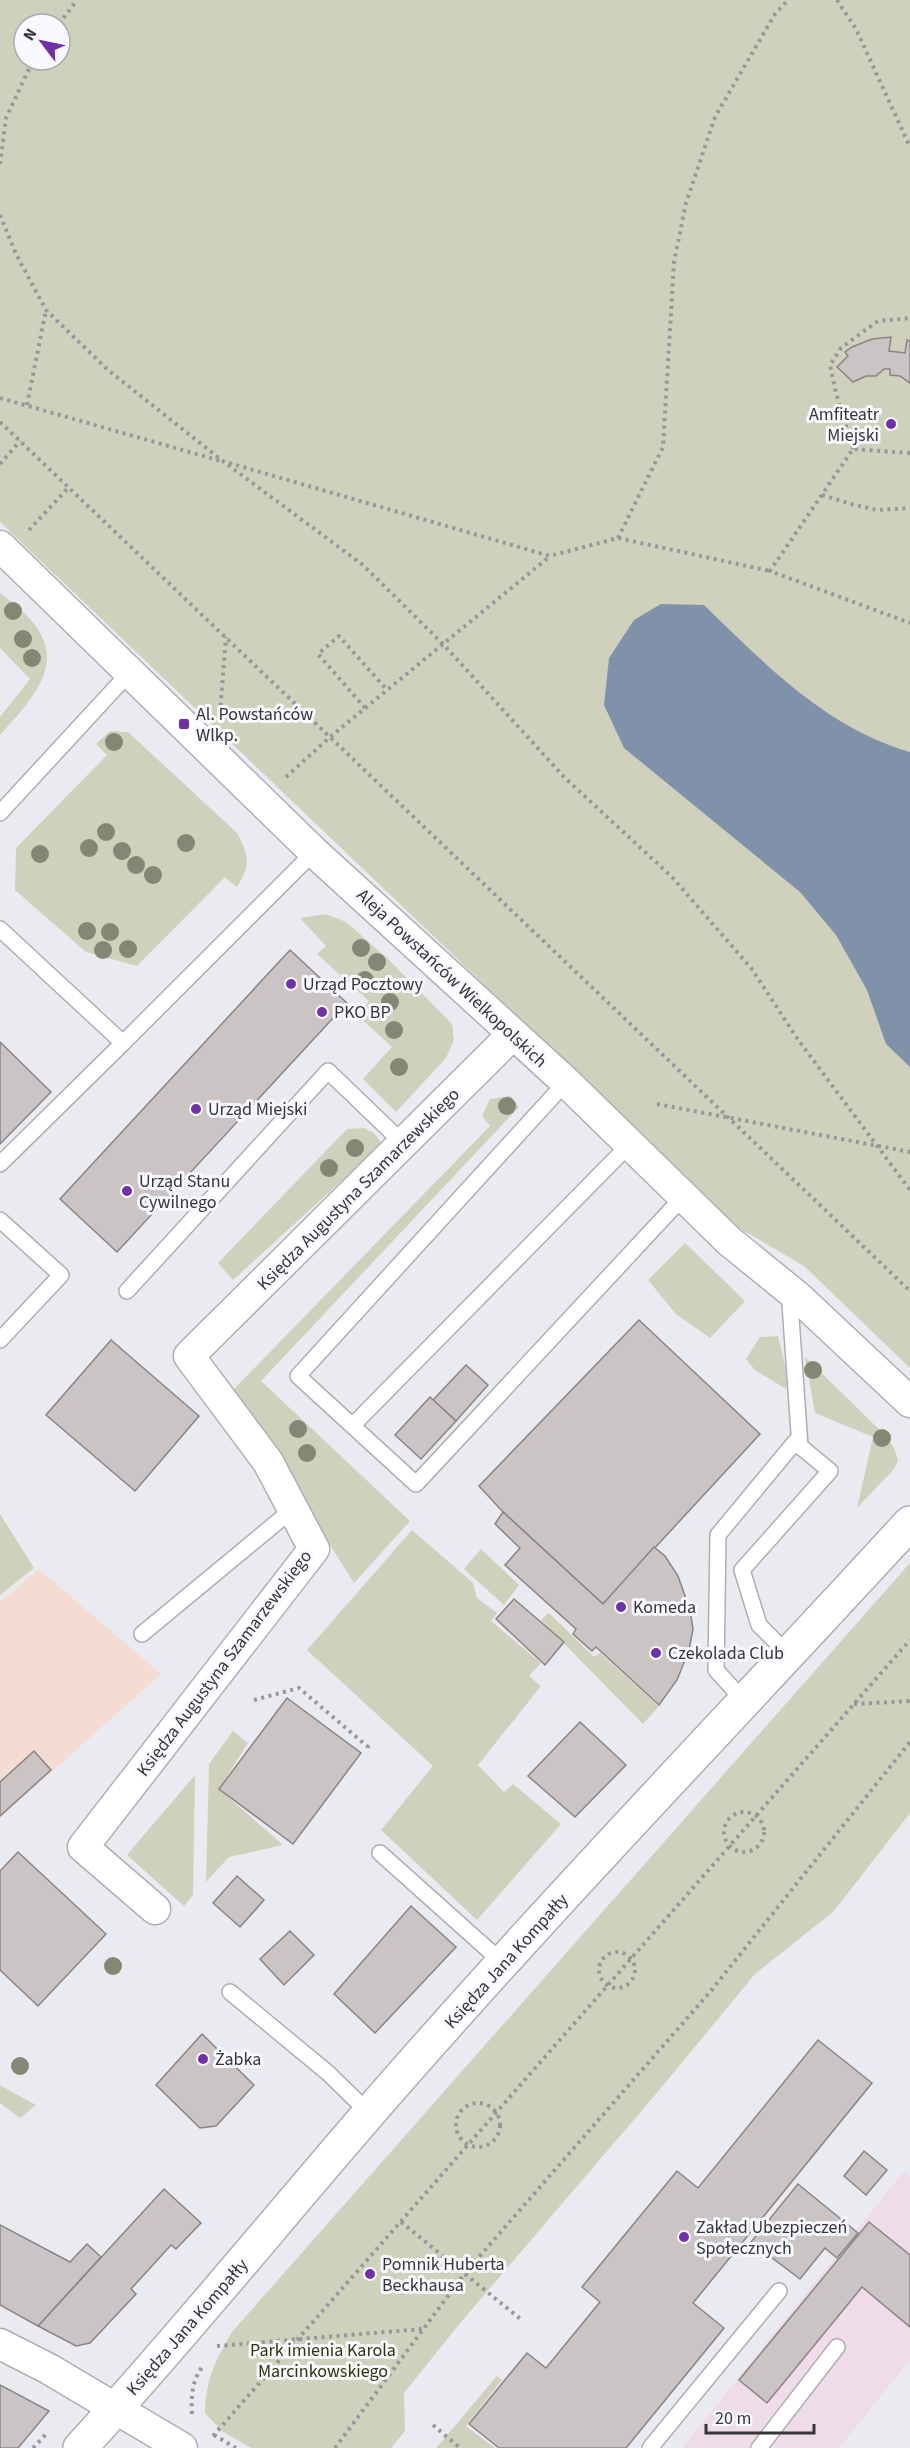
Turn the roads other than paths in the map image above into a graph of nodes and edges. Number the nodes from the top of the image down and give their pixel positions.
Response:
1 (4, 550) edge
2 (130, 672) junction
3 (0, 813) edge
4 (314, 852) junction
5 (0, 929) edge
6 (513, 1034) junction
7 (123, 1043) junction
8 (566, 1082) junction
9 (403, 1143) junction
10 (629, 1145) junction
11 (0, 1164) edge
12 (683, 1197) junction
13 (0, 1220) edge
14 (789, 1289) junction
15 (127, 1291) dead end
16 (0, 1340) edge
17 (910, 1402) edge
18 (353, 1425) junction
19 (800, 1447) junction
20 (293, 1509) junction
21 (910, 1523) edge
22 (142, 1634) dead end
23 (789, 1655) junction
24 (745, 1702) junction
25 (380, 1853) dead end
26 (155, 1909) dead end
27 (503, 1963) junction
28 (230, 1992) dead end
29 (369, 2113) junction
30 (779, 2291) dead end
31 (0, 2344) edge
32 (837, 2348) dead end
33 (115, 2410) junction
34 (195, 2445) edge
35 (80, 2448) edge
36 (650, 2448) edge
37 (759, 2448) edge

1 - 2 street, Aleja Powstańców Wielkopolskich
2 - 3 lane
2 - 4 street, Aleja Powstańców Wielkopolskich
4 - 6 street, Aleja Powstańców Wielkopolskich
4 - 7 lane
5 - 7 lane
6 - 8 street, Aleja Powstańców Wielkopolskich
6 - 9 street, Księdza Augustyna Szamarzewskiego
7 - 11 lane
8 - 10 street, Aleja Powstańców Wielkopolskich
8 - 18 lane
9 - 15 lane
9 - 20 street, Księdza Augustyna Szamarzewskiego
10 - 12 street, Aleja Powstańców Wielkopolskich
10 - 18 lane
12 - 14 street, Aleja Powstańców Wielkopolskich
12 - 18 lane
13 - 16 lane
14 - 17 street, Aleja Powstańców Wielkopolskich
14 - 19 lane
19 - 23 lane
19 - 24 lane
20 - 22 lane
20 - 26 street, Księdza Augustyna Szamarzewskiego
21 - 23 street, Księdza Jana Kompałły
23 - 24 street, Księdza Jana Kompałły
24 - 27 street, Księdza Jana Kompałły
25 - 27 lane
27 - 29 street, Księdza Jana Kompałły
28 - 29 lane
29 - 33 street, Księdza Jana Kompałły
30 - 36 lane
31 - 33 street
32 - 37 lane
33 - 34 street
33 - 35 street, Księdza Jana Kompałły

